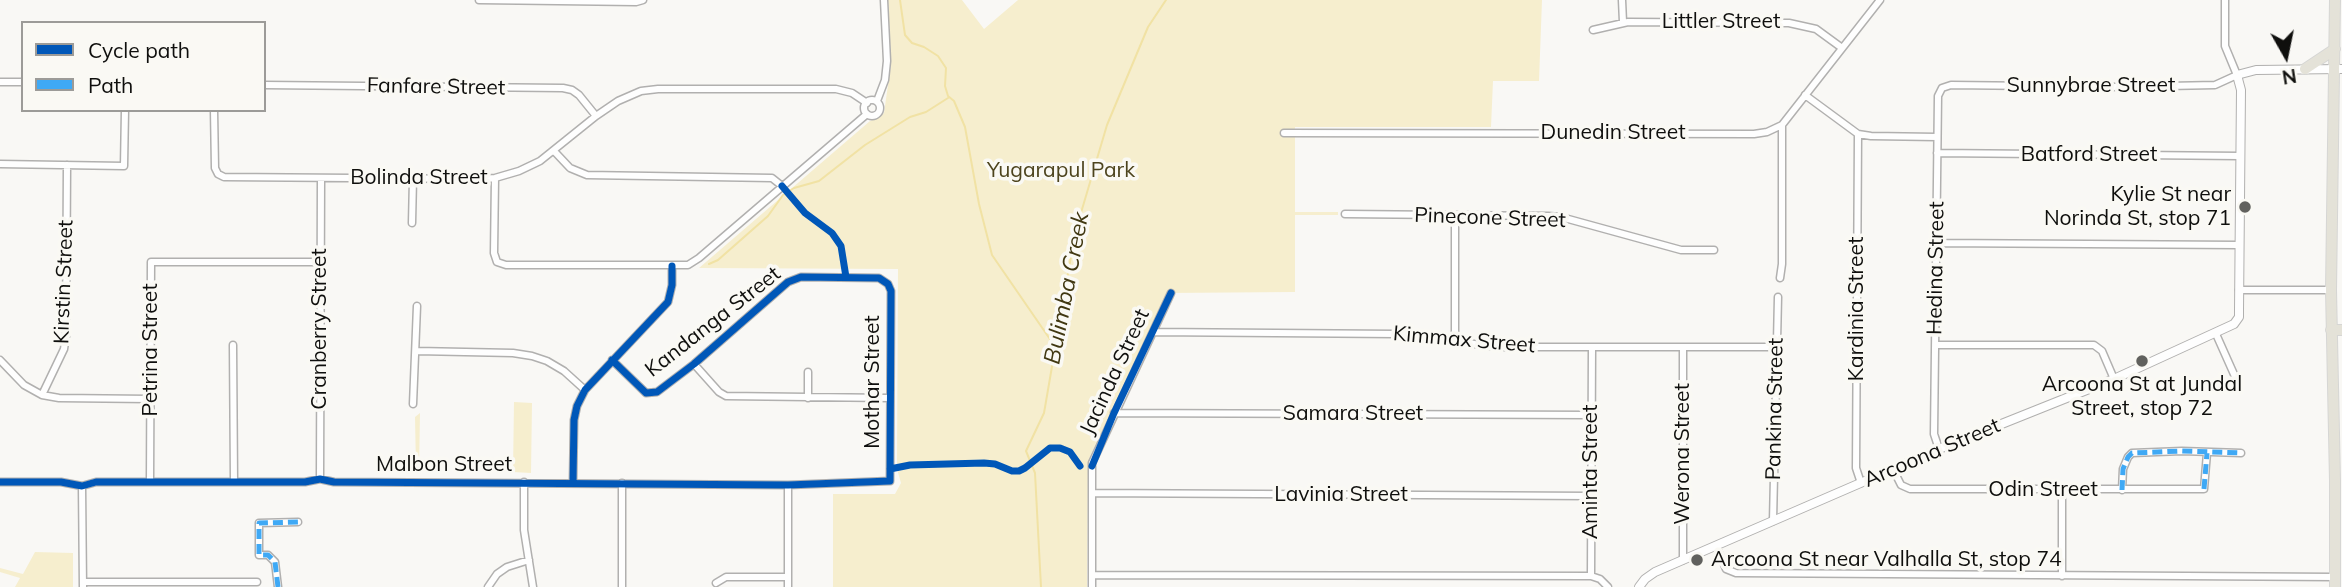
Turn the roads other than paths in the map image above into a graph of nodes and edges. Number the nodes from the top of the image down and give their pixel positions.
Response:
1 (479, 0) edge
2 (643, 0) edge
3 (884, 0) edge
4 (1622, 0) edge
5 (1880, 0) edge
6 (2225, 0) edge
7 (2335, 0) edge
8 (1623, 22) junction
9 (1593, 30) dead end
10 (1842, 48) junction
11 (2335, 49) junction
12 (2305, 69) junction
13 (2338, 69) edge
14 (2237, 75) junction
15 (0, 82) edge
16 (21, 82) edge
17 (266, 85) edge
18 (1942, 88) joint
19 (1805, 95) junction
20 (877, 102) junction
21 (867, 103) junction
22 (125, 112) edge
23 (214, 112) edge
24 (867, 114) junction
25 (596, 116) junction
26 (1782, 125) junction
27 (1284, 133) dead end
28 (1858, 134) junction
29 (1937, 137) junction
30 (554, 151) junction
31 (1937, 153) junction
32 (2240, 156) junction
33 (0, 164) edge
34 (67, 165) junction
35 (321, 178) junction
36 (495, 178) junction
37 (413, 179) junction
38 (782, 186) junction
39 (1345, 215) dead end
40 (1455, 216) junction
41 (412, 223) dead end
42 (1936, 243) junction
43 (2239, 245) junction
44 (1714, 250) dead end
45 (320, 262) junction
46 (672, 266) junction
47 (1780, 278) dead end
48 (888, 284) joint
49 (2239, 290) junction
50 (2331, 290) junction
51 (1171, 293) dead end
52 (1778, 297) dead end
53 (417, 306) dead end
54 (2337, 330) edge
55 (1153, 332) junction
56 (2216, 334) junction
57 (1455, 338) junction
58 (233, 345) dead end
59 (1935, 345) junction
60 (1592, 347) junction
61 (1776, 347) junction
62 (1683, 348) junction
63 (417, 351) junction
64 (0, 360) edge
65 (612, 360) junction
66 (694, 364) junction
67 (808, 372) dead end
68 (2115, 379) junction
69 (2237, 381) dead end
70 (585, 390) junction
71 (42, 396) junction
72 (808, 398) junction
73 (890, 398) junction
74 (150, 399) junction
75 (414, 404) dead end
76 (1114, 413) junction
77 (1591, 415) junction
78 (1939, 449) junction
79 (2207, 453) junction
80 (2241, 453) dead end
81 (1893, 469) junction
82 (320, 479) junction
83 (890, 481) joint
84 (0, 482) edge
85 (150, 482) junction
86 (234, 482) junction
87 (524, 482) junction
88 (1861, 482) junction
89 (573, 483) junction
90 (622, 483) junction
91 (82, 485) junction
92 (788, 485) junction
93 (2062, 490) junction
94 (2122, 490) junction
95 (1092, 493) junction
96 (1590, 496) junction
97 (2339, 500) edge
98 (1773, 521) junction
99 (298, 522) dead end
100 (1716, 546) junction
101 (1683, 560) junction
102 (529, 561) junction
103 (1092, 575) junction
104 (1591, 576) junction
105 (2062, 576) junction
106 (787, 577) junction
107 (257, 582) dead end
108 (2335, 582) edge
109 (716, 583) dead end
110 (83, 585) edge
111 (278, 587) edge
112 (488, 587) edge
113 (533, 587) edge
114 (622, 587) edge
115 (788, 587) edge
116 (1092, 587) edge
117 (1608, 587) edge
118 (1639, 587) edge

1 - 2 street
3 - 20 street
4 - 8 street
5 - 10 street
6 - 14 street
7 - 11 main road
8 - 9 street, Littler Street
8 - 10 street, Littler Street
10 - 19 street
11 - 12 main road
11 - 13 main road
12 - 13 street
12 - 14 street
13 - 50 main road
14 - 18 street, Sunnybrae Street
14 - 32 street
15 - 16 street
17 - 25 street, Fanfare Street
18 - 29 street, Hedina Street
19 - 26 street
19 - 28 street
20 - 21 street
20 - 24 street
21 - 24 street
21 - 25 street, Bolinda Street
22 - 34 street
23 - 35 street, Bolinda Street
24 - 38 street
25 - 30 street, Bolinda Street
26 - 27 street, Dunedin Street
26 - 47 street
28 - 29 street
28 - 88 street, Kardinia Street
29 - 31 street, Hedina Street
30 - 36 street, Bolinda Street
30 - 38 street
31 - 32 street, Batford Street
31 - 42 street, Hedina Street
32 - 43 street
33 - 34 street
34 - 71 street, Kirstin Street
35 - 37 street, Bolinda Street
35 - 45 street, Cranberry Street
36 - 37 street, Bolinda Street
36 - 46 street
37 - 41 street
38 - 46 street
39 - 40 street, Pinecone Street
40 - 44 street, Pinecone Street
40 - 57 street
42 - 43 street
42 - 59 street, Hedina Street
43 - 49 street
45 - 74 street, Petrina Street
45 - 82 street, Cranberry Street
46 - 65 street
48 - 66 street, Kandanga Street
48 - 73 street, Mothar Street
49 - 50 street
49 - 56 street, Arcoona Street
50 - 54 main road
51 - 55 street, Jacinda Street
52 - 61 street, Pankina Street
53 - 63 street
54 - 97 main road
55 - 57 street, Kimmax Street
55 - 76 street, Jacinda Street
56 - 68 street, Arcoona Street
56 - 69 street
57 - 60 street, Kimmax Street
58 - 86 street
59 - 68 street
59 - 78 street, Hedina Street
60 - 62 street, Kimmax Street
60 - 77 street, Aminta Street
61 - 62 street, Kimmax Street
61 - 98 street, Pankina Street
62 - 101 street, Werona Street
63 - 70 street
63 - 75 street
64 - 71 street
65 - 66 street, Kandanga Street
65 - 70 street
66 - 72 street
67 - 72 street
68 - 78 street, Arcoona Street
70 - 89 street
71 - 74 street
72 - 73 street
73 - 83 street, Mothar Street
74 - 85 street, Petrina Street
76 - 77 street, Samara Street
76 - 95 street, Jacinda Street
77 - 96 street, Aminta Street
78 - 81 street, Arcoona Street
79 - 80 street
79 - 94 street
79 - 94 street, Odin Street
81 - 88 street, Arcoona Street
81 - 93 street, Odin Street
82 - 86 street, Malbon Street
82 - 87 street, Malbon Street
83 - 92 street, Malbon Street
84 - 91 street, Malbon Street
85 - 86 street, Malbon Street
85 - 91 street, Malbon Street
87 - 89 street, Malbon Street
87 - 102 street
88 - 98 street, Arcoona Street
89 - 90 street, Malbon Street
90 - 92 street, Malbon Street
90 - 114 street
91 - 110 street
92 - 106 street
93 - 94 street, Odin Street
93 - 105 street
95 - 96 street, Lavinia Street
95 - 103 street, Jacinda Street
96 - 104 street, Aminta Street
97 - 108 main road
98 - 100 street, Arcoona Street
99 - 111 street
100 - 101 street, Arcoona Street
100 - 105 street
101 - 118 street, Arcoona Street
102 - 112 street
102 - 113 street
103 - 104 street
103 - 116 street, Jacinda Street
104 - 117 street
105 - 108 street
106 - 109 street
106 - 115 street
107 - 110 street

